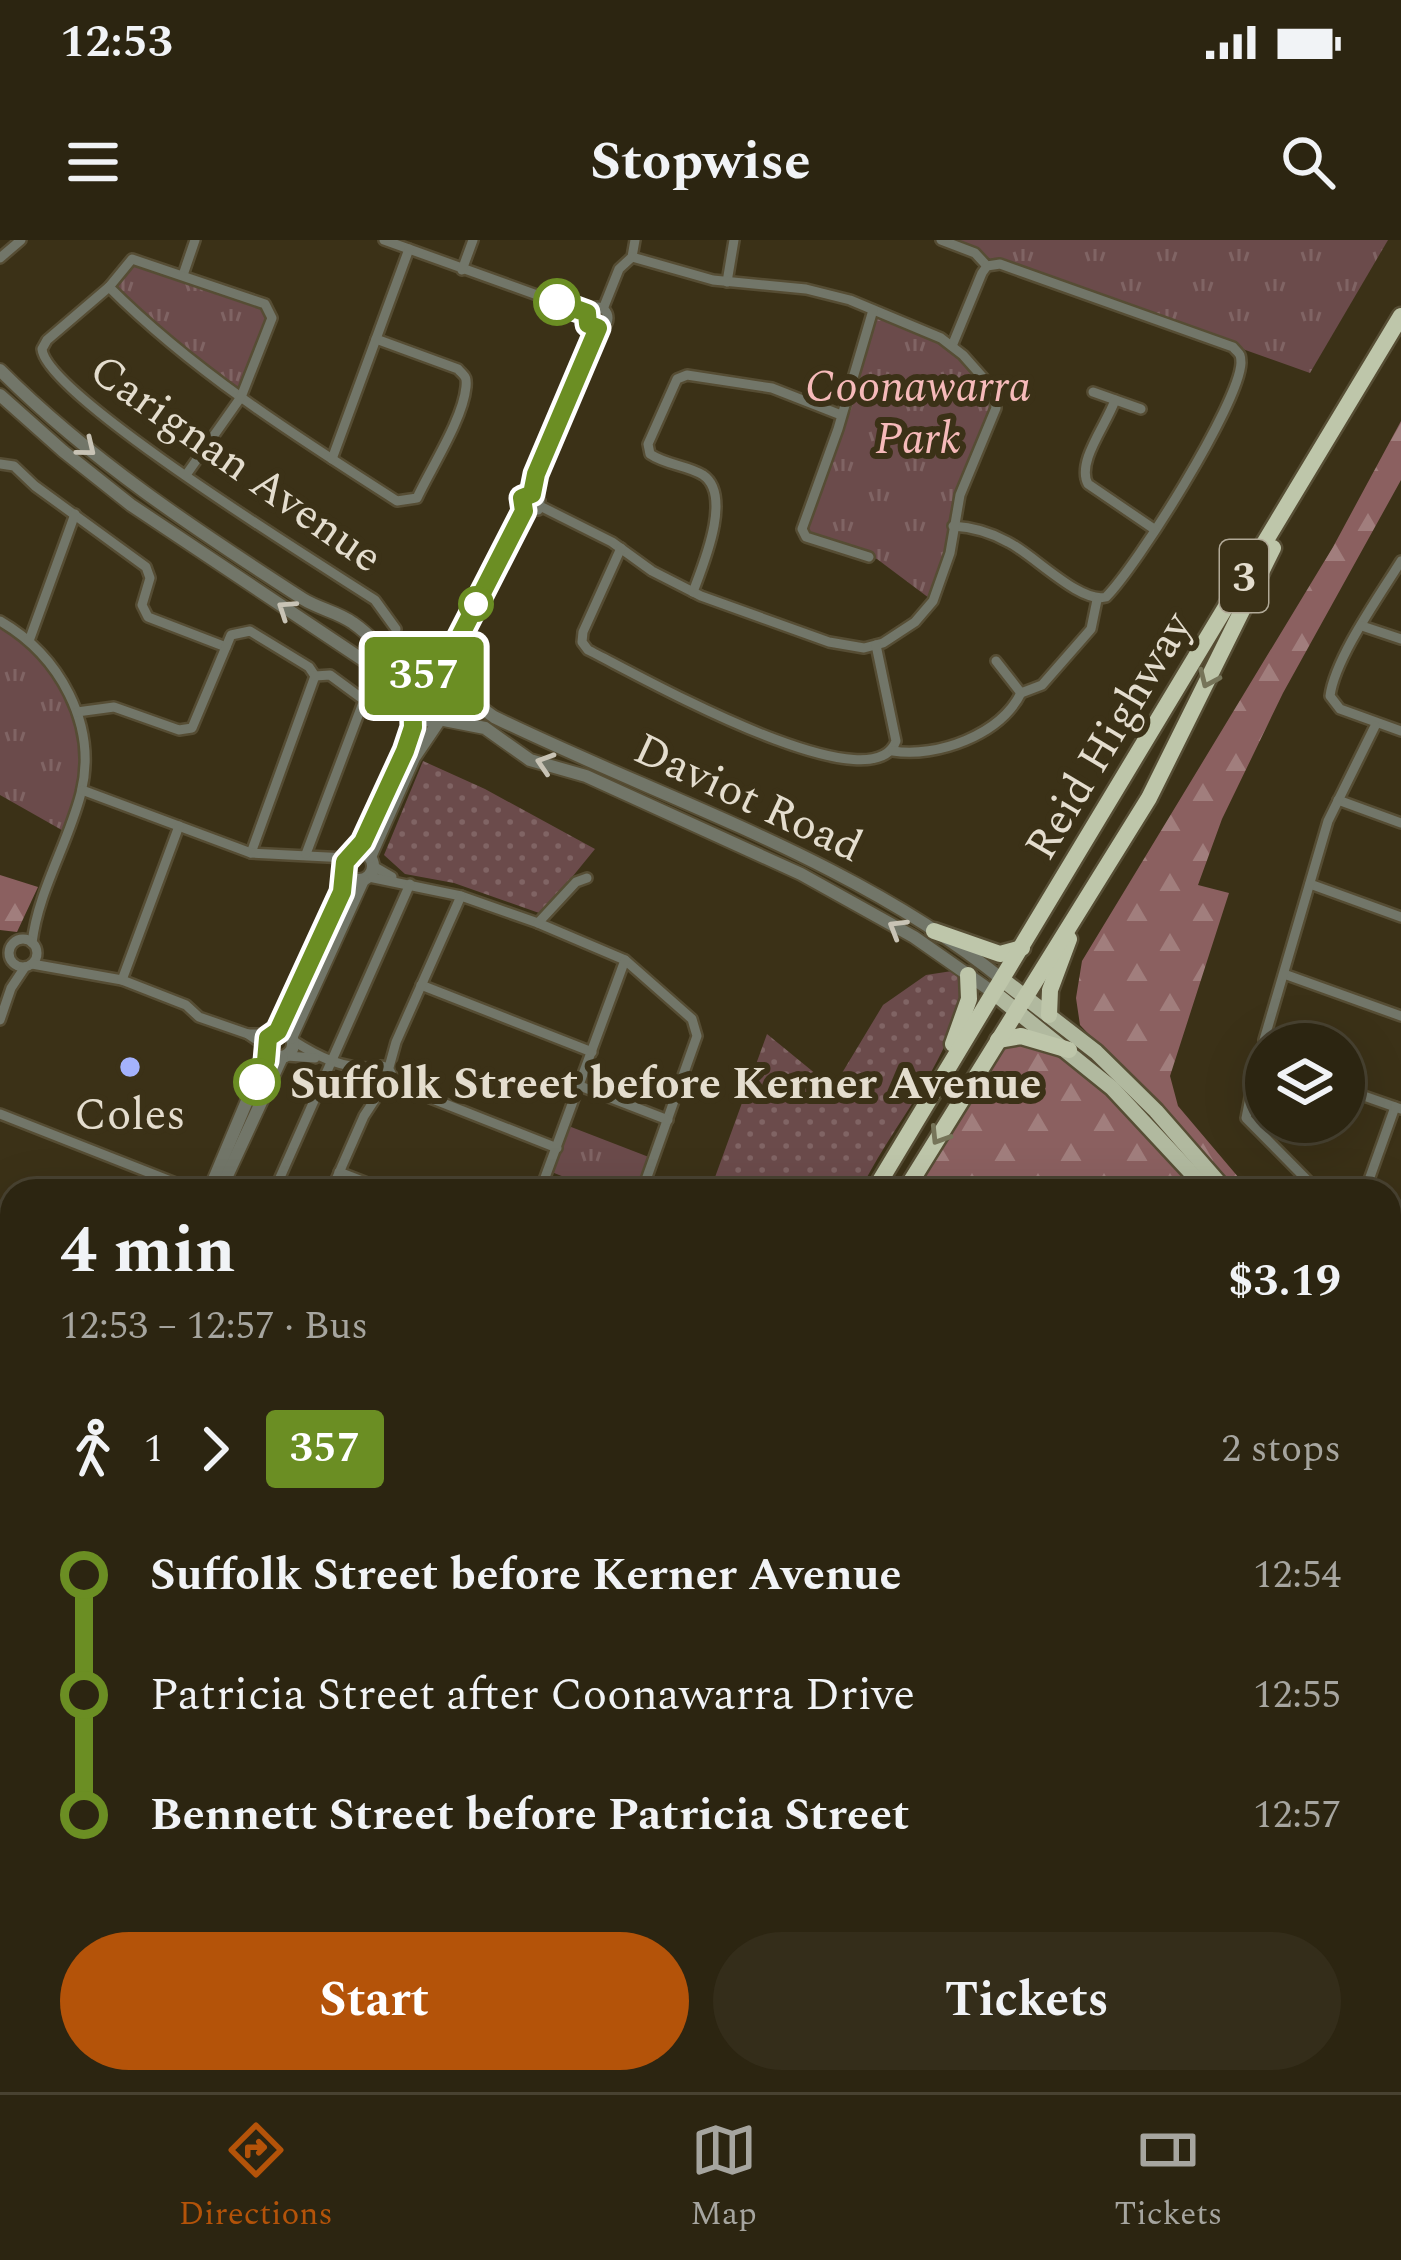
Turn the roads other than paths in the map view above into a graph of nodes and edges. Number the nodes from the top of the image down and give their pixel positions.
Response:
1 (21, 240) edge
2 (195, 240) edge
3 (383, 240) edge
4 (473, 240) edge
5 (635, 240) edge
6 (734, 240) edge
7 (941, 240) edge
8 (409, 249) junction
9 (632, 257) junction
10 (0, 258) edge
11 (987, 266) junction
12 (462, 270) junction
13 (183, 275) junction
14 (727, 282) junction
15 (109, 287) junction
16 (603, 309) junction
17 (873, 310) junction
18 (587, 313) junction
19 (1401, 316) edge
20 (598, 328) junction
21 (1401, 337) edge
22 (376, 339) junction
23 (952, 346) junction
24 (0, 370) edge
25 (1093, 392) dead end
26 (0, 395) edge
27 (241, 397) junction
28 (1115, 400) junction
29 (1141, 409) dead end
30 (841, 416) junction
31 (332, 459) junction
32 (0, 464) edge
33 (186, 475) junction
34 (532, 494) junction
35 (539, 506) junction
36 (524, 511) junction
37 (75, 514) junction
38 (953, 526) junction
39 (1154, 529) junction
40 (621, 548) junction
41 (868, 557) dead end
42 (1401, 561) edge
43 (693, 592) junction
44 (1097, 600) junction
45 (0, 621) edge
46 (1362, 626) junction
47 (397, 629) dead end
48 (1401, 639) edge
49 (29, 640) junction
50 (458, 640) junction
51 (876, 646) junction
52 (226, 647) junction
53 (996, 661) dead end
54 (430, 674) junction
55 (315, 676) junction
56 (456, 687) junction
57 (1021, 693) junction
58 (413, 707) junction
59 (77, 712) junction
60 (442, 720) junction
61 (1375, 726) dead end
62 (1401, 730) edge
63 (892, 751) junction
64 (82, 790) junction
65 (1149, 798) junction
66 (1338, 800) junction
67 (1401, 823) edge
68 (179, 826) junction
69 (251, 853) junction
70 (306, 854) junction
71 (359, 867) junction
72 (587, 878) dead end
73 (410, 884) junction
74 (1310, 884) junction
75 (461, 896) junction
76 (1401, 917) edge
77 (35, 920) junction
78 (538, 922) junction
79 (934, 931) junction
80 (17, 941) junction
81 (0, 942) edge
82 (34, 946) junction
83 (1022, 948) junction
84 (10, 958) junction
85 (625, 960) junction
86 (28, 966) junction
87 (59, 966) junction
88 (1284, 974) junction
89 (968, 975) junction
90 (122, 980) junction
91 (422, 985) junction
92 (999, 987) junction
93 (11, 988) junction
94 (1020, 1002) junction
95 (1049, 1015) junction
96 (1401, 1016) edge
97 (0, 1020) edge
98 (1269, 1023) edge
99 (278, 1040) junction
100 (998, 1040) junction
101 (1070, 1050) junction
102 (592, 1052) junction
103 (285, 1057) junction
104 (326, 1060) junction
105 (351, 1068) junction
106 (384, 1077) junction
107 (941, 1079) junction
108 (369, 1084) junction
109 (580, 1086) junction
110 (1365, 1096) edge
111 (1398, 1108) edge
112 (0, 1114) edge
113 (364, 1116) junction
114 (668, 1120) junction
115 (1271, 1143) edge
116 (557, 1148) junction
117 (339, 1172) junction
118 (165, 1179) edge
119 (214, 1179) edge
120 (226, 1179) edge
121 (279, 1179) edge
122 (336, 1179) edge
123 (357, 1179) edge
124 (545, 1179) edge
125 (646, 1179) edge
126 (881, 1179) edge
127 (912, 1179) edge
128 (1197, 1179) edge
129 (1215, 1179) edge
130 (1306, 1179) edge
131 (1370, 1179) edge

1 - 10 street
2 - 13 street
3 - 8 street
4 - 12 street
5 - 9 street
6 - 14 street
7 - 11 street
8 - 12 street
8 - 22 street
9 - 14 street
9 - 16 street
11 - 23 street
11 - 39 street
12 - 18 street
13 - 15 street
13 - 27 street
14 - 17 street
15 - 27 street
15 - 33 street, Carignan Avenue
16 - 18 street
16 - 20 street
17 - 23 street
17 - 30 street
18 - 20 street
19 - 83 highway, Reid Highway / 3
20 - 34 street
21 -> 65 highway, Reid Highway / 3
22 - 31 street
22 - 31 street
23 - 38 street
24 -> 54 street
25 - 28 street
58 -> 26 street
27 - 31 street
27 - 33 street
28 - 29 street
28 - 39 street
30 - 41 street
30 - 43 street
32 - 37 street
33 - 47 street, Carignan Avenue
34 - 35 street
34 - 36 street
35 - 36 street
35 - 40 street
36 - 50 street
37 - 49 street
37 - 52 street
38 - 44 street
38 - 51 street
39 - 44 street
40 - 43 street
40 - 63 street
42 - 46 street
43 - 51 street
44 - 57 street
45 - 49 street
46 - 48 street
46 - 62 street
49 - 59 street
50 - 54 street
50 - 56 street
51 - 63 street
52 - 55 street
52 - 59 street
53 - 57 street
54 - 56 street
54 - 58 street
55 - 69 street
55 - 70 street
56 - 60 street
56 - 79 street, Daviot Road
57 - 63 street
58 - 60 street
58 - 71 street
59 - 64 street
60 - 71 street
89 -> 60 street, Daviot Road
61 - 66 street
64 - 68 street
64 - 77 street
65 - 94 highway, Reid Highway / 3
65 - 95 highway
66 - 67 street
66 - 74 street
68 - 69 street
68 - 90 street
69 - 70 street
70 - 71 street
71 - 73 street
71 - 99 street
72 - 78 street
73 - 75 street
73 - 104 street
74 - 76 street
74 - 88 street
75 - 78 street
75 - 91 street
77 - 80 street
77 - 82 street
78 - 85 street
79 - 83 highway
79 - 92 street, Daviot Road
80 - 81 street
80 - 82 street
80 - 84 street
81 - 84 street
82 - 86 street
82 - 87 street
83 - 92 highway, Reid Highway / 3
84 - 86 street
84 - 93 street
85 - 102 street
85 - 114 street
86 - 87 street
86 - 93 street
87 - 90 street
88 - 96 street
88 - 98 street
89 - 92 street, Daviot Road
89 - 107 highway
90 - 99 street
91 - 102 street
91 - 106 street
92 - 94 main road
92 - 107 highway, Reid Highway / 3
93 - 97 street
94 - 95 main road
94 - 100 highway, Reid Highway / 3
94 - 101 main road
95 - 129 main road
99 - 103 street
99 - 104 street
99 - 119 street
100 - 101 highway
100 -> 127 highway, Reid Highway / 3
101 - 128 main road
102 - 109 street
103 - 104 street
103 - 120 street
104 - 105 street
104 - 121 street
105 - 106 street
105 - 108 street
106 - 108 street
106 - 108 street
106 - 113 street
106 - 116 street
107 - 126 highway, Reid Highway / 3
108 - 113 street
109 - 114 street
109 - 116 street
110 - 111 street
111 - 131 street
112 - 118 street
113 - 117 street
114 - 125 street
115 - 130 street
116 - 124 street
117 - 122 street
117 - 123 street

